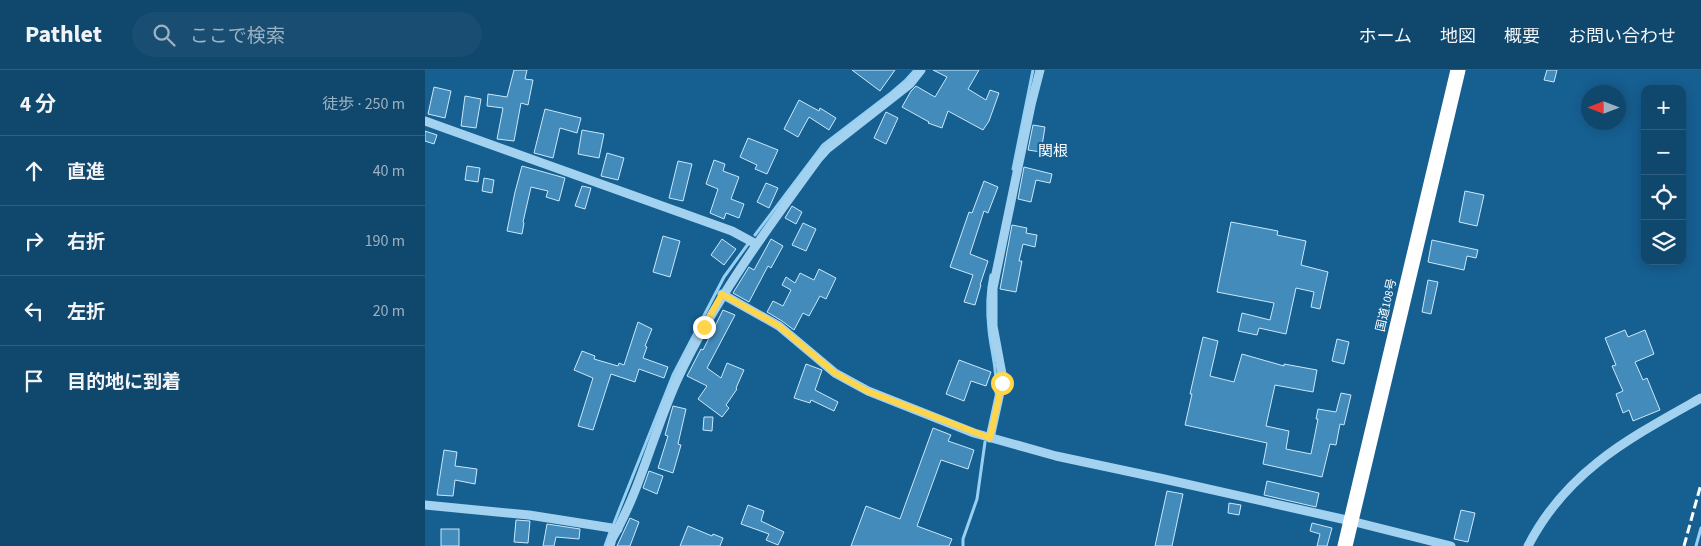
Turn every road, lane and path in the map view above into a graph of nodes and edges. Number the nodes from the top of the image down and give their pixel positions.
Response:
1 (921, 70) edge
2 (1040, 70) edge
3 (1458, 70) edge
4 (425, 120) edge
5 (757, 244) junction
6 (722, 294) junction
7 (1701, 398) edge
8 (990, 438) junction
9 (425, 505) edge
10 (1351, 521) junction
11 (618, 528) junction
12 (610, 546) edge
13 (1345, 546) edge
14 (1451, 546) edge
15 (1528, 546) edge

1 - 5 street
2 - 8 street
3 - 10 highway, 国道108号
4 - 5 street
5 - 6 street
6 - 8 street
6 - 11 street
7 - 15 street
8 - 10 street
9 - 11 street
10 - 13 highway, 国道108号
10 - 14 street
11 - 12 street

